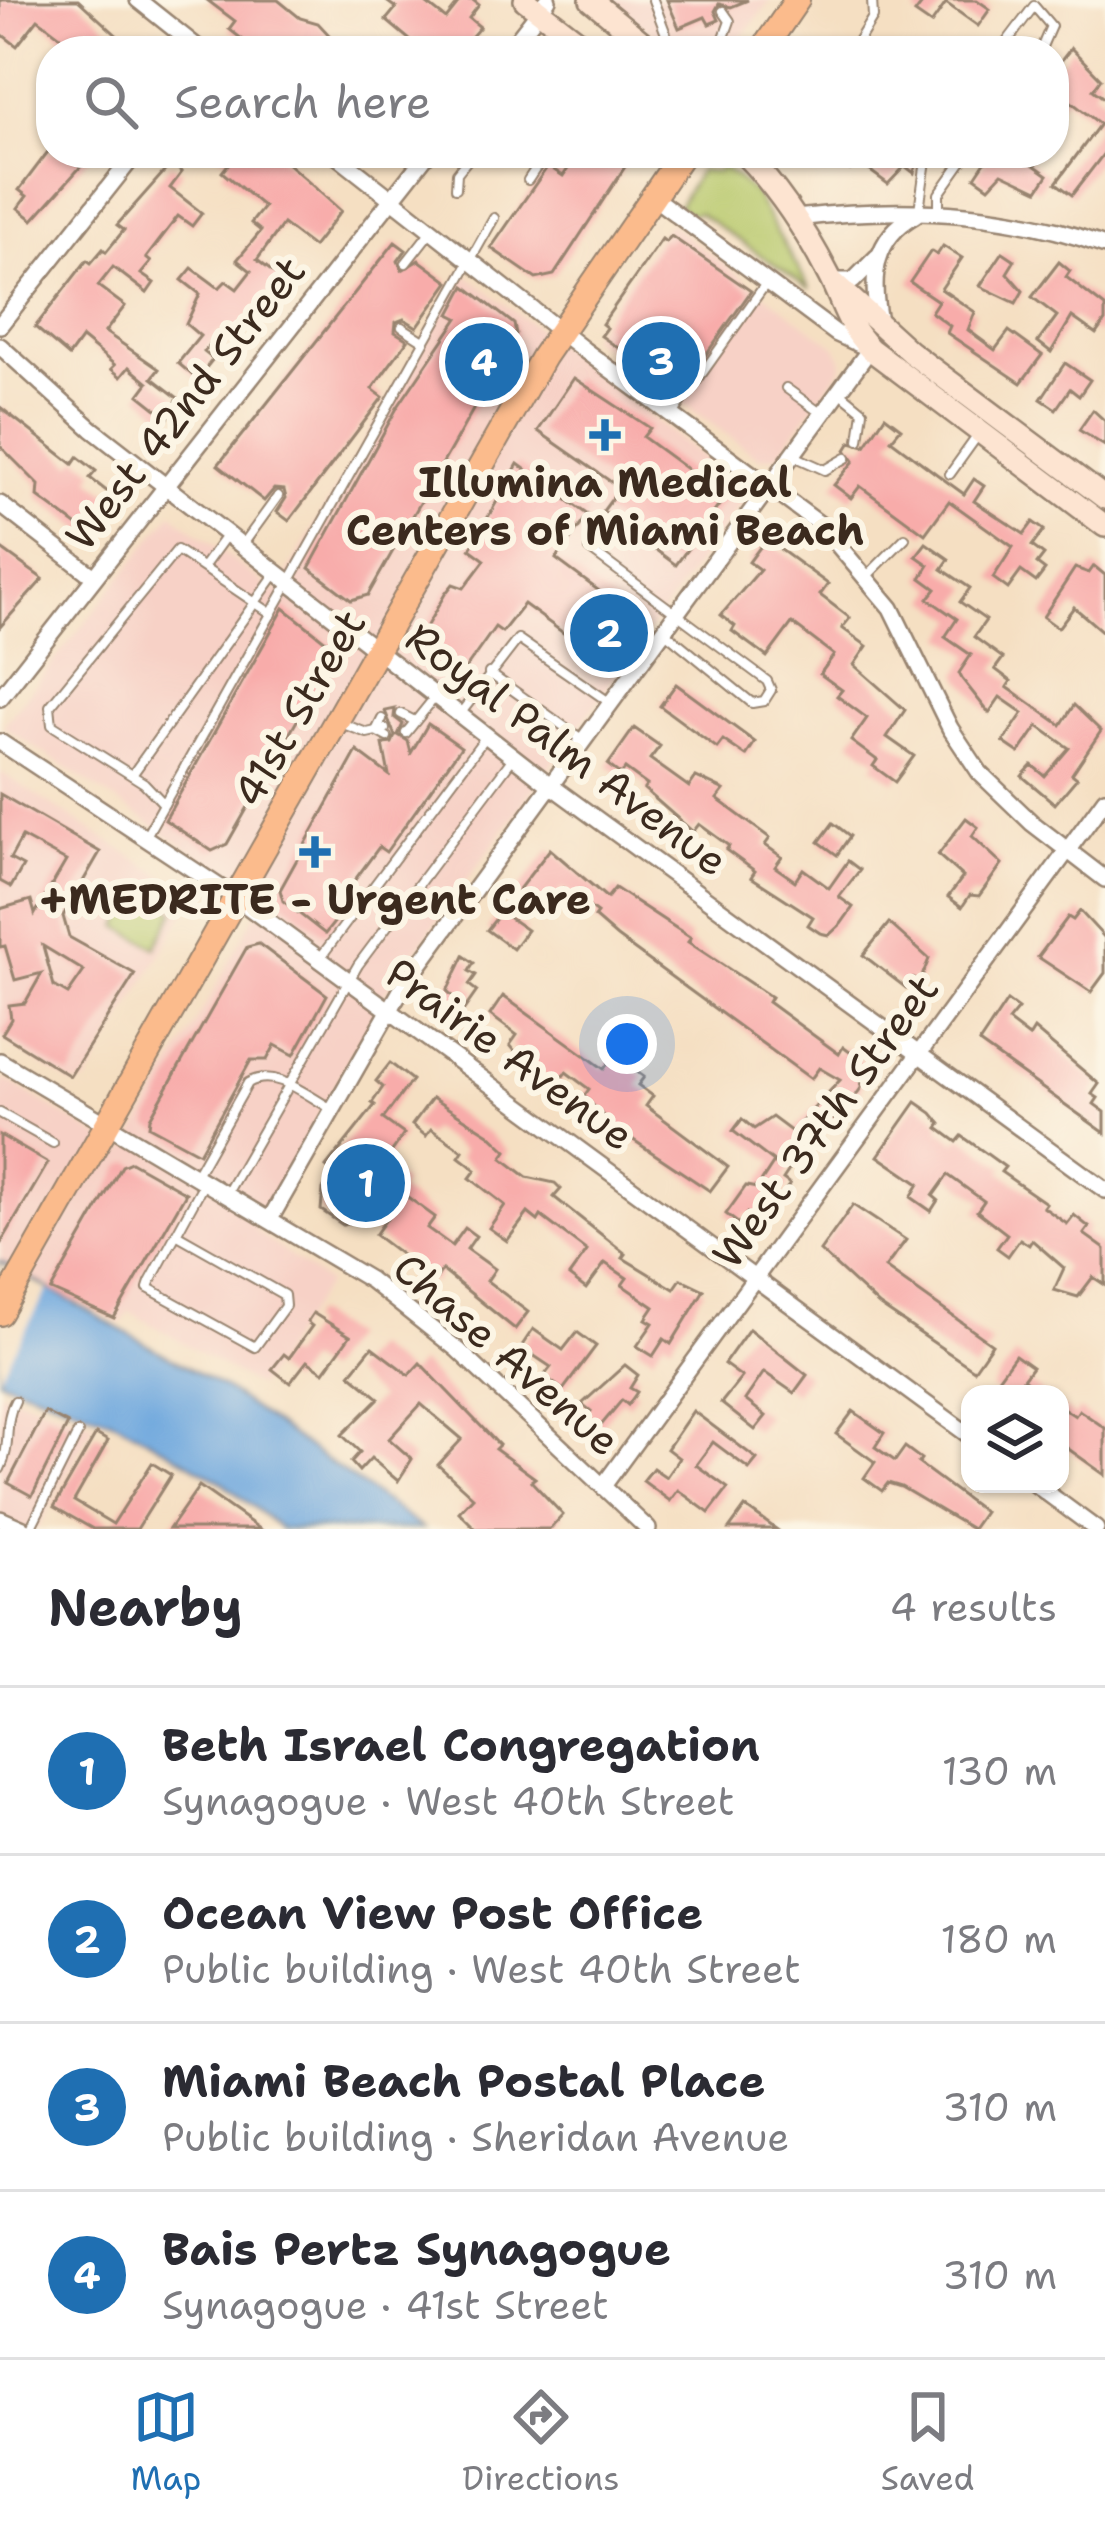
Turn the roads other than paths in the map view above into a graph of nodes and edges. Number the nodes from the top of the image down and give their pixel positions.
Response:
1 (138, 0) edge
2 (591, 0) edge
3 (653, 0) edge
4 (797, 0) edge
5 (872, 0) edge
6 (537, 4) edge
7 (723, 10) dead end
8 (183, 36) edge
9 (517, 36) edge
10 (574, 36) edge
11 (644, 36) edge
12 (660, 36) edge
13 (725, 36) edge
14 (772, 36) edge
15 (861, 36) edge
16 (1011, 36) edge
17 (1047, 36) edge
18 (124, 168) edge
19 (352, 168) edge
20 (416, 168) edge
21 (461, 168) edge
22 (536, 168) edge
23 (673, 168) edge
24 (764, 168) edge
25 (926, 168) edge
26 (957, 168) edge
27 (528, 180) dead end
28 (456, 188) dead end
29 (653, 197) junction
30 (392, 199) junction
31 (919, 213) junction
32 (939, 213) junction
33 (494, 218) dead end
34 (796, 218) junction
35 (432, 231) junction
36 (1105, 246) edge
37 (877, 257) junction
38 (470, 260) junction
39 (406, 263) dead end
40 (832, 281) junction
41 (767, 282) junction
42 (878, 321) junction
43 (0, 326) edge
44 (402, 327) dead end
45 (560, 331) junction
46 (424, 341) junction
47 (0, 346) edge
48 (870, 349) junction
49 (910, 352) junction
50 (786, 388) dead end
51 (839, 392) junction
52 (674, 413) junction
53 (822, 414) junction
54 (980, 434) junction
55 (859, 440) dead end
56 (793, 455) junction
57 (846, 458) dead end
58 (950, 474) dead end
59 (166, 485) junction
60 (771, 485) junction
61 (278, 496) dead end
62 (1105, 498) edge
63 (0, 504) edge
64 (1105, 526) edge
65 (228, 533) junction
66 (905, 538) dead end
67 (243, 544) junction
68 (589, 549) dead end
69 (204, 566) junction
70 (868, 574) junction
71 (284, 576) junction
72 (94, 578) junction
73 (252, 603) junction
74 (272, 614) junction
75 (675, 615) junction
76 (663, 631) junction
77 (376, 650) junction
78 (489, 673) junction
79 (436, 696) junction
80 (0, 698) edge
81 (610, 703) junction
82 (460, 714) junction
83 (335, 722) junction
84 (404, 724) dead end
85 (383, 729) dead end
86 (487, 736) junction
87 (583, 740) junction
88 (0, 742) edge
89 (514, 756) junction
90 (132, 775) junction
91 (550, 785) junction
92 (1105, 800) edge
93 (164, 804) junction
94 (146, 836) junction
95 (1067, 852) junction
96 (1105, 879) edge
97 (236, 898) junction
98 (320, 959) junction
99 (350, 982) junction
100 (389, 1011) junction
101 (919, 1055) junction
102 (2, 1067) edge
103 (290, 1086) junction
104 (332, 1109) junction
105 (0, 1114) edge
106 (106, 1125) junction
107 (53, 1143) dead end
108 (200, 1179) junction
109 (1105, 1190) edge
110 (226, 1195) junction
111 (270, 1220) junction
112 (176, 1234) junction
113 (755, 1277) junction
114 (0, 1313) edge
115 (15, 1401) dead end
116 (961, 1429) edge
117 (78, 1433) dead end
118 (0, 1469) edge
119 (603, 1486) junction
120 (1048, 1493) edge
121 (0, 1519) edge
122 (26, 1529) edge
123 (648, 1529) edge
124 (1096, 1529) edge

1 - 8 street
2 - 11 main road
3 - 12 lane
4 - 14 main road
5 - 15 lane
6 - 9 street
6 - 10 main road
7 - 13 lane
16 - 17 lane
18 - 43 street
19 - 30 street
20 - 30 street, West 42nd Street
21 - 28 lane
22 - 27 lane
23 - 29 main road, 41st Street
24 - 34 main road
25 - 31 lane
26 - 32 lane
29 - 41 street
29 - 45 main road, 41st Street
30 - 35 street
30 - 59 street, West 42nd Street
31 - 32 street
31 - 34 street
31 - 37 street
32 - 36 street
33 - 38 lane
34 - 40 main road
35 - 38 street
35 - 39 lane
37 - 40 street
37 - 42 street
38 - 45 street
38 - 46 lane
40 - 42 main road
40 - 48 main road
41 - 48 street
41 - 52 lane
42 - 49 main road
44 - 46 lane
45 - 52 street
45 - 77 main road, 41st Street
46 - 71 lane
47 - 59 street, Royal Palm Avenue
48 - 49 main road
48 - 51 street
48 - 54 main road
49 - 62 main road
50 - 53 lane
51 - 53 street
51 - 55 lane
52 - 60 street
53 - 56 street
54 - 58 lane
54 - 64 main road
56 - 57 lane
56 - 60 street
59 - 65 street, Royal Palm Avenue
59 - 72 street, West 42nd Street
60 - 70 street
60 - 75 street
61 - 67 lane
63 - 72 street
65 - 67 street, Royal Palm Avenue
65 - 69 lane
66 - 70 lane
67 - 71 street, Royal Palm Avenue
68 - 75 lane
69 - 73 lane
69 - 90 lane
70 - 95 street
71 - 73 lane
71 - 74 lane
71 - 77 street, Royal Palm Avenue
72 - 80 street, West 42nd Street
73 - 74 lane
73 - 90 lane
74 - 93 lane
75 - 76 street
75 - 76 lane
76 - 81 street
77 - 79 street, Royal Palm Avenue
77 - 83 main road, 41st Street
78 - 81 lane
78 - 82 lane
78 - 87 lane
79 - 82 street, Royal Palm Avenue
79 - 84 lane
81 - 87 street
82 - 86 street, Royal Palm Avenue
83 - 85 lane
83 - 97 main road, 41st Street
86 - 89 street, Royal Palm Avenue
86 - 98 lane
87 - 91 street
88 - 94 street, Prairie Avenue
89 - 91 street, Royal Palm Avenue
89 - 99 lane
90 - 93 lane
91 - 100 street
91 - 101 street, Royal Palm Avenue
92 - 95 street, West 37th Street
93 - 94 lane
94 - 97 street, Prairie Avenue
95 - 96 street
95 - 101 street, West 37th Street
97 - 98 street, Prairie Avenue
97 - 106 main road, 41st Street
98 - 99 street, Prairie Avenue
99 - 100 street, Prairie Avenue
99 - 103 lane
100 - 104 street
100 - 113 street, Prairie Avenue
101 - 109 street, Royal Palm Avenue
101 - 113 street, West 37th Street
102 - 106 street, Chase Avenue
103 - 104 lane
103 - 108 lane
103 - 110 lane
104 - 111 street
105 - 107 lane
106 - 108 street, Chase Avenue
106 - 114 main road, 41st Street
108 - 110 street, Chase Avenue
108 - 112 lane
110 - 111 street, Chase Avenue
111 - 119 street, Chase Avenue
112 - 112 lane
113 - 116 street, Prairie Avenue
113 - 119 street, West 37th Street
115 - 118 lane
117 - 122 lane
119 - 123 street, Chase Avenue
120 - 124 street
121 - 122 street

